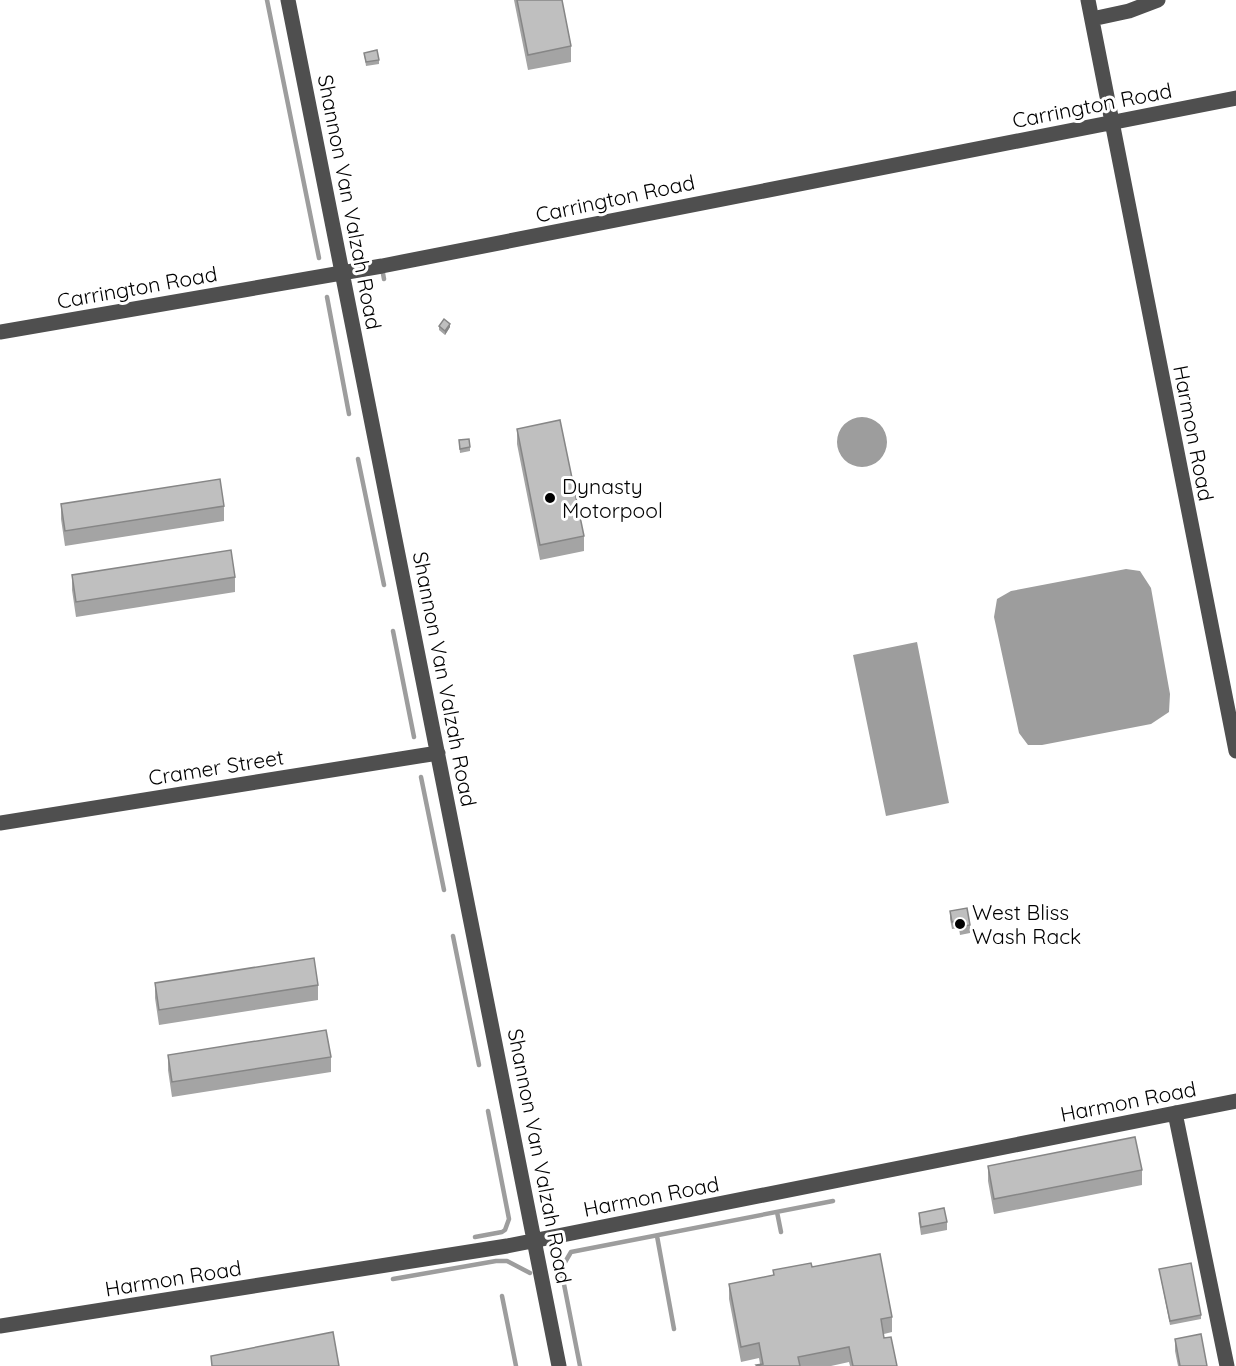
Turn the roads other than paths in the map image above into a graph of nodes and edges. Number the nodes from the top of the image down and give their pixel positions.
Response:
1 (288, 0) edge
2 (1088, 0) edge
3 (1158, 0) edge
4 (1092, 19) junction
5 (1236, 98) edge
6 (1112, 123) junction
7 (343, 273) junction
8 (0, 332) edge
9 (1236, 751) edge
10 (438, 753) junction
11 (0, 823) edge
12 (1236, 1101) edge
13 (1175, 1113) junction
14 (535, 1240) junction
15 (0, 1326) edge
16 (559, 1366) edge
17 (1227, 1366) edge

1 - 7 street, Shannon Van Valzah Road
2 - 4 street, Harmon Road
3 - 4 street
4 - 6 street, Harmon Road
5 - 6 street, Carrington Road
6 - 7 street, Carrington Road
6 - 9 street, Harmon Road
7 - 8 street, Carrington Road
7 - 10 street, Shannon Van Valzah Road
10 - 11 street, Cramer Street
10 - 14 street, Shannon Van Valzah Road
12 - 13 street, Harmon Road
13 - 14 street, Harmon Road
13 - 17 street
14 - 15 street, Harmon Road
14 - 16 street, Shannon Van Valzah Road

